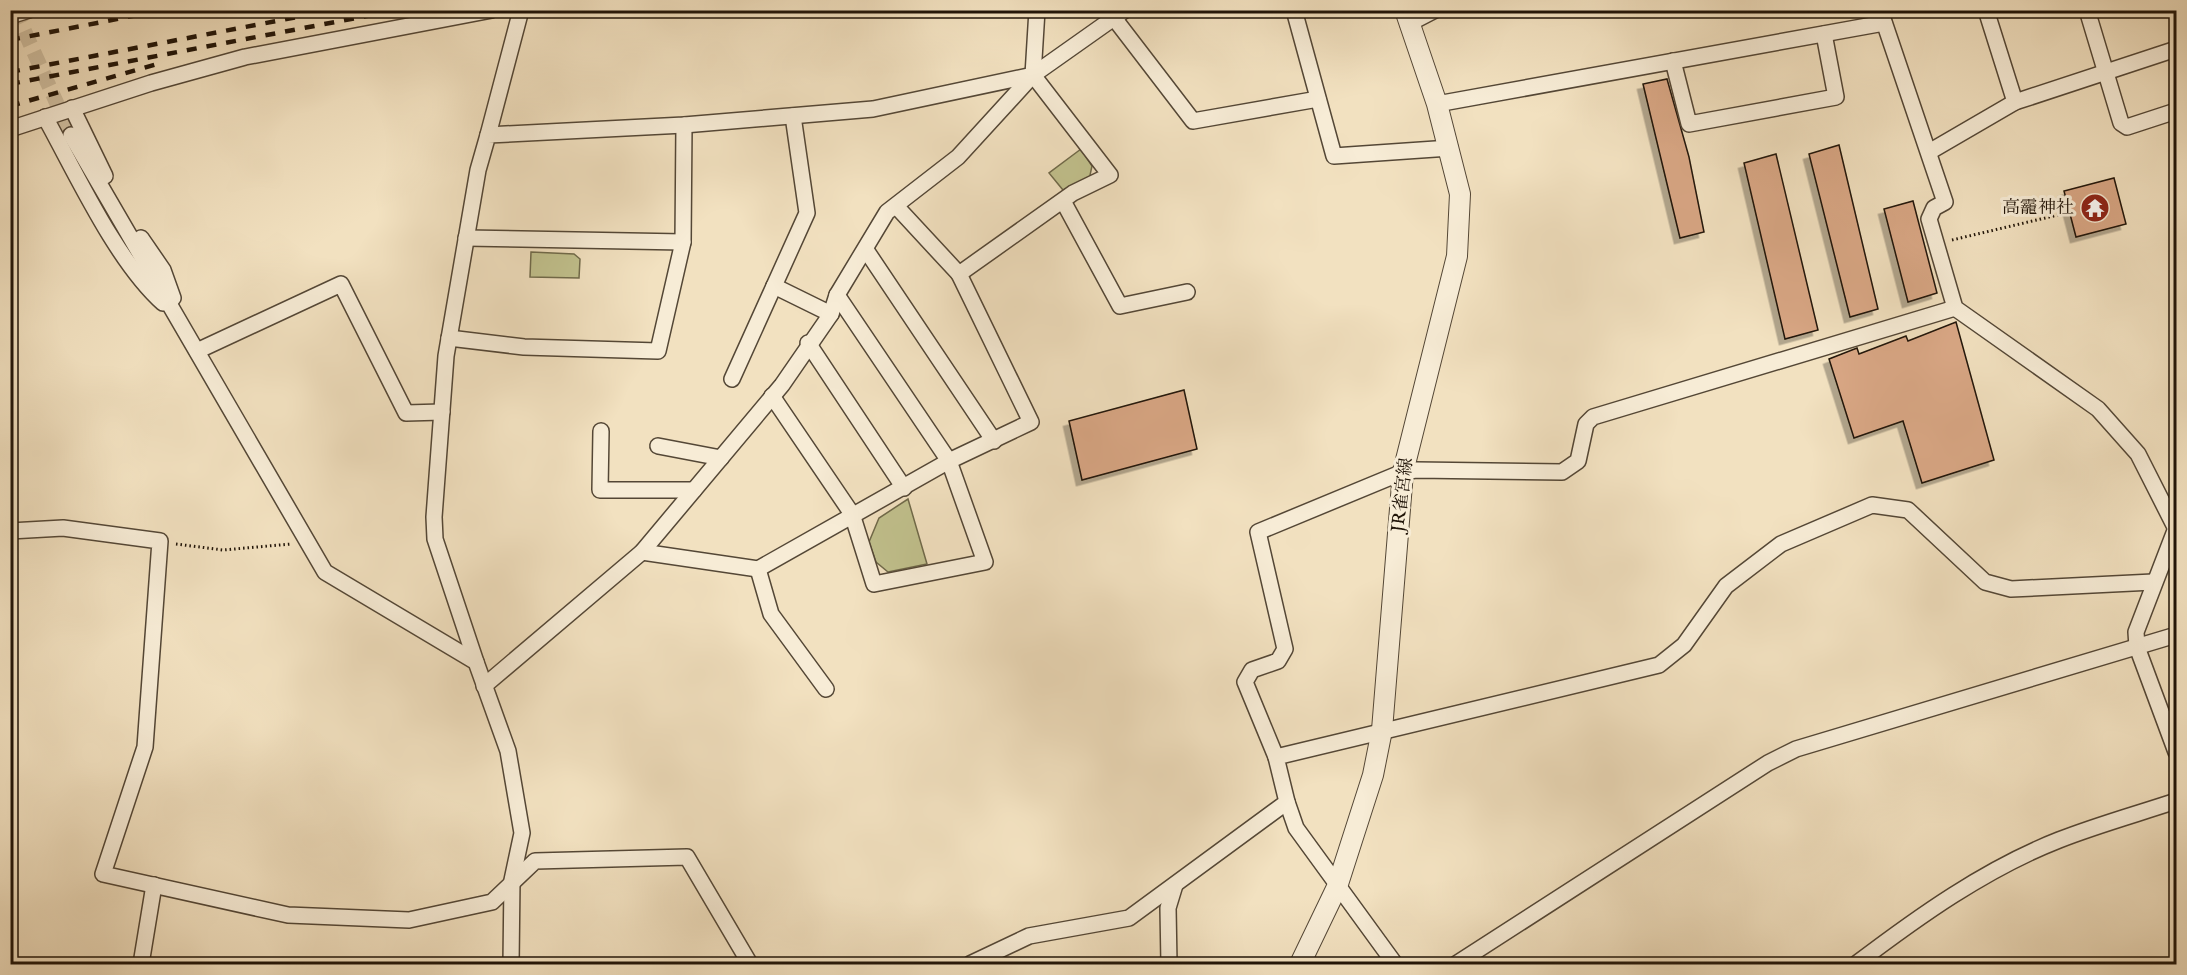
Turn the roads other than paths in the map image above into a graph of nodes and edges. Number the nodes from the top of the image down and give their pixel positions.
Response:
1 (29, 10) edge
2 (492, 10) edge
3 (521, 10) edge
4 (1037, 10) edge
5 (1294, 10) edge
6 (1435, 10) edge
7 (1986, 10) edge
8 (2087, 10) edge
9 (1120, 14) edge
10 (10, 16) edge
11 (1406, 17) edge
12 (1882, 17) edge
13 (1824, 34) junction
14 (2176, 50) edge
15 (1674, 61) junction
16 (2105, 71) junction
17 (1033, 75) junction
18 (1318, 99) junction
19 (2015, 102) junction
20 (1437, 104) junction
21 (72, 108) junction
22 (2176, 111) edge
23 (794, 116) junction
24 (45, 117) junction
25 (684, 125) junction
26 (10, 129) edge
27 (71, 135) tunnel mouth
28 (488, 135) junction
29 (1450, 148) junction
30 (1929, 152) junction
31 (1063, 201) junction
32 (896, 206) junction
33 (466, 238) junction
34 (683, 242) junction
35 (866, 250) junction
36 (959, 274) junction
37 (774, 286) junction
38 (1187, 292) dead end
39 (837, 295) junction
40 (1954, 308) junction
41 (174, 313) junction
42 (831, 314) junction
43 (449, 338) junction
44 (808, 343) junction
45 (197, 351) junction
46 (732, 379) dead end
47 (772, 396) junction
48 (442, 412) junction
49 (601, 431) dead end
50 (994, 441) junction
51 (658, 446) dead end
52 (721, 458) junction
53 (949, 461) junction
54 (1403, 472) junction
55 (904, 488) junction
56 (694, 490) junction
57 (852, 514) junction
58 (2176, 529) edge
59 (10, 531) edge
60 (642, 552) junction
61 (758, 569) junction
62 (2153, 582) junction
63 (2176, 635) edge
64 (2137, 647) junction
65 (476, 662) junction
66 (484, 686) junction
67 (826, 689) dead end
68 (1382, 730) junction
69 (2176, 752) edge
70 (1276, 757) junction
71 (2176, 801) edge
72 (1287, 802) junction
73 (512, 880) junction
74 (154, 885) junction
75 (1175, 885) junction
76 (1337, 887) junction
77 (141, 964) edge
78 (511, 964) edge
79 (750, 964) edge
80 (970, 964) edge
81 (1168, 964) edge
82 (1300, 964) edge
83 (1395, 964) edge
84 (1456, 964) edge
85 (1856, 964) edge

1 - 10 street
2 - 21 street
3 - 28 street
4 - 17 street
5 - 18 street
6 - 11 street
7 - 19 street
8 - 16 street
9 - 17 street
9 - 18 street
11 - 20 street, JR雀宮線
12 - 13 street
12 - 30 street
13 - 15 street
13 - 15 street
14 - 16 street
15 - 20 street
16 - 19 street
16 - 22 street
17 - 23 street
17 - 31 street
17 - 32 street
18 - 29 street
19 - 30 street
20 - 29 street, JR雀宮線
21 - 24 street
21 - 41 street
23 - 25 street
23 - 37 street
24 - 26 street
24 - 41 street
25 - 28 street
25 - 34 street
27 - 41 street
28 - 33 street
29 - 54 street, JR雀宮線
30 - 40 street
31 - 36 street
31 - 38 street
32 - 35 street
32 - 36 street
33 - 34 street
33 - 43 street
34 - 43 street
35 - 39 street
35 - 50 street
36 - 50 street
37 - 42 street
37 - 46 street
39 - 42 street
39 - 53 street
40 - 54 street
40 - 58 street
41 - 45 street
42 - 44 street
43 - 48 street
44 - 47 street
44 - 55 street
45 - 48 street
45 - 65 street
47 - 52 street
47 - 57 street
48 - 65 street
49 - 56 street
50 - 53 street
51 - 52 street
52 - 56 street
53 - 55 street
53 - 57 street
54 - 68 street, JR雀宮線
54 - 70 street
55 - 57 street
56 - 60 street
57 - 61 street
58 - 62 street
59 - 74 street
60 - 61 street
60 - 66 street
61 - 67 street
62 - 64 street
62 - 68 street
63 - 64 street
64 - 69 street
64 - 84 street
65 - 66 street
66 - 73 street
68 - 70 street
68 - 76 street, JR雀宮線
70 - 72 street
71 - 85 street
72 - 75 street
72 - 76 street
73 - 74 street
73 - 78 street
73 - 79 street
74 - 77 street
75 - 80 street
75 - 81 street
76 - 82 street, JR雀宮線
76 - 83 street

